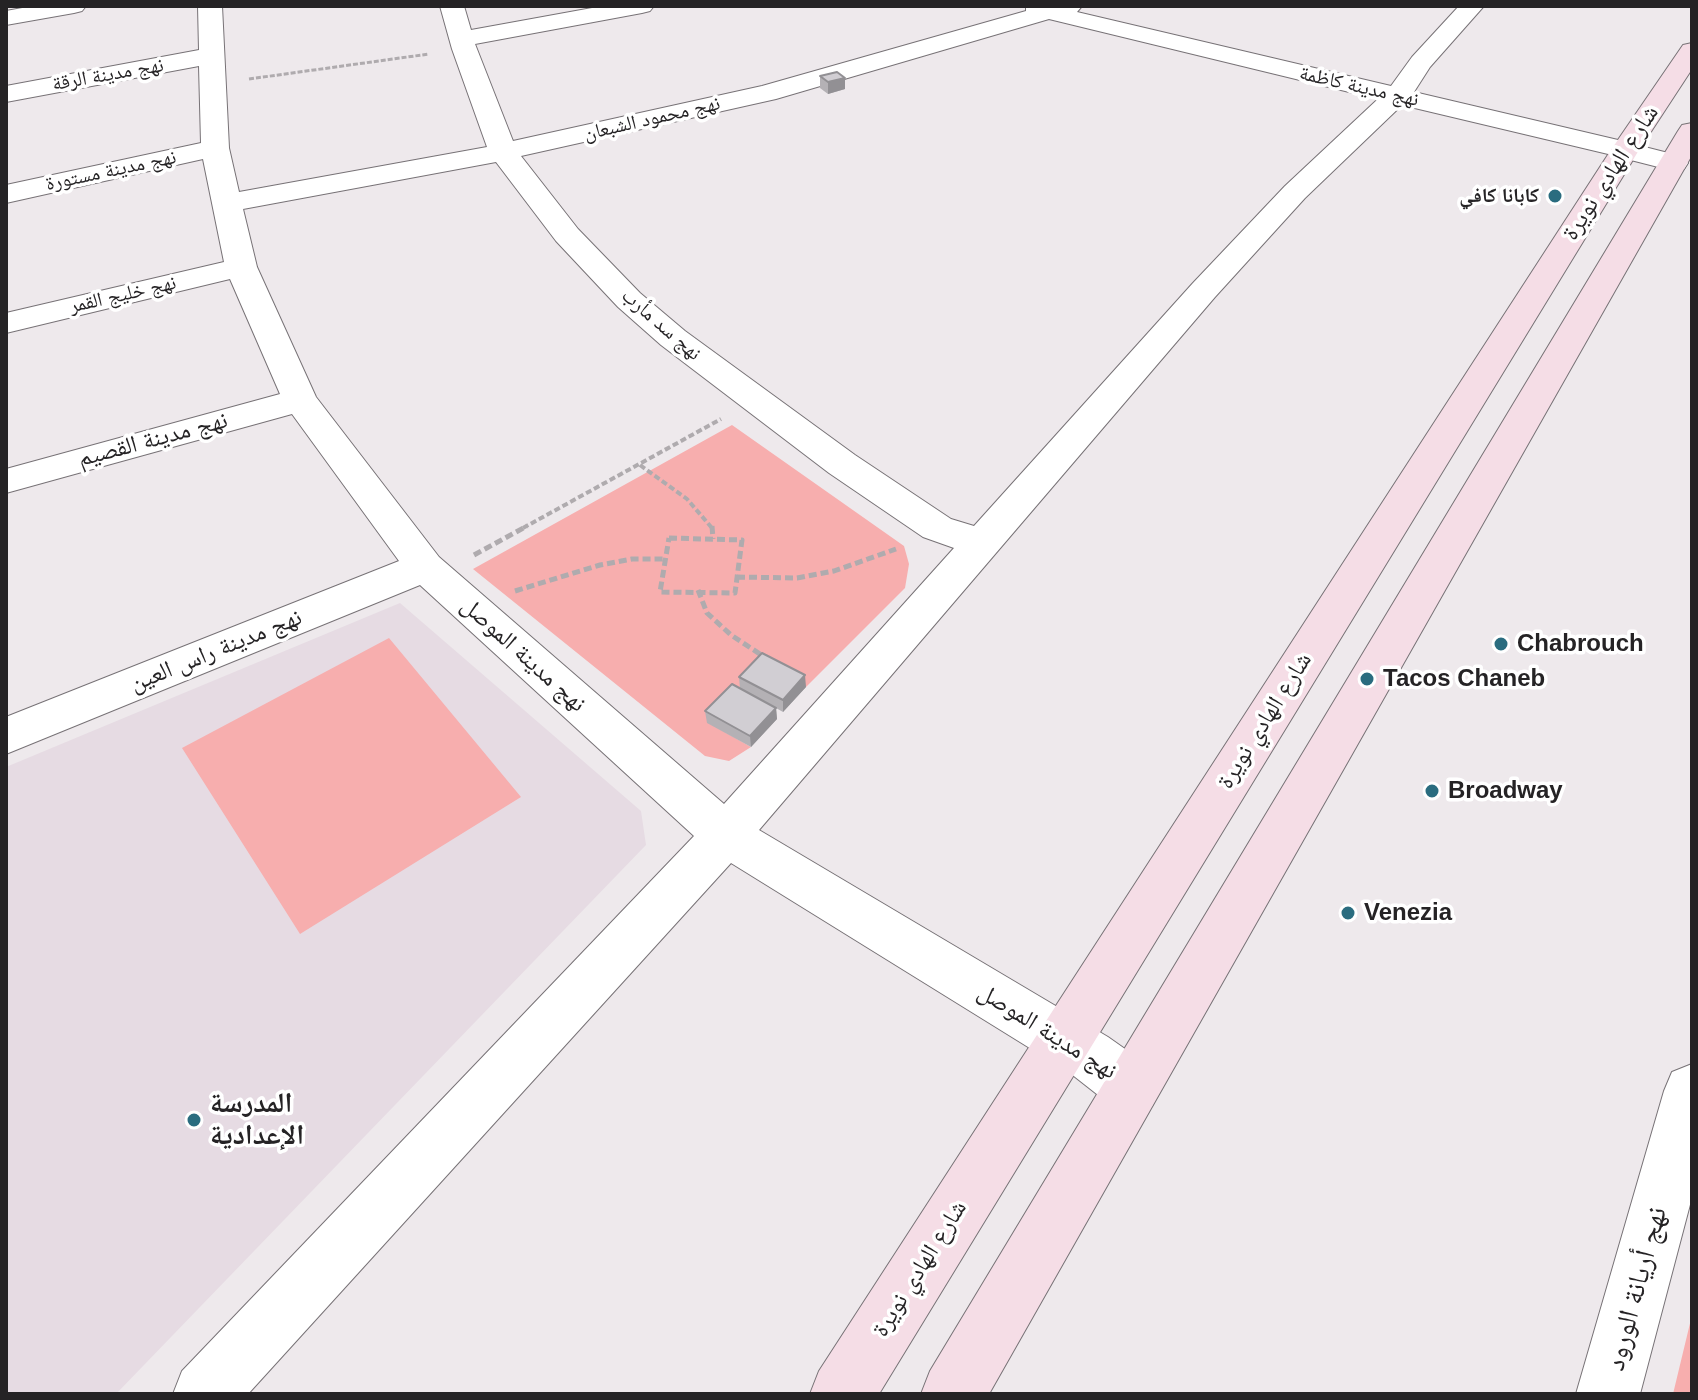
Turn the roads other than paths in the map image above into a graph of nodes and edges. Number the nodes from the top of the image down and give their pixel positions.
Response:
1 (74, 6) edge
2 (210, 6) edge
3 (452, 6) edge
4 (642, 6) edge
5 (1472, 6) edge
6 (1049, 8) edge
7 (6, 18) edge
8 (463, 44) junction
9 (1692, 50) edge
10 (211, 70) junction
11 (6, 94) edge
12 (1396, 96) junction
13 (215, 148) junction
14 (1625, 150) junction
15 (503, 152) junction
16 (1686, 154) edge
17 (6, 194) edge
18 (227, 203) junction
19 (241, 267) junction
20 (6, 323) edge
21 (300, 400) junction
22 (6, 481) edge
23 (981, 543) junction
24 (430, 572) junction
25 (6, 736) edge
26 (726, 835) junction
27 (1064, 1040) junction
28 (1132, 1087) junction
29 (1692, 1091) edge
30 (205, 1394) edge
31 (842, 1394) edge
32 (953, 1394) edge
33 (1608, 1394) edge

1 - 7 street
2 - 10 street, نهج مدينة الموصل
3 - 8 street, نهج سد مأرب
4 - 8 street
5 - 12 street
6 - 12 street, نهج مدينة كاظمة
6 - 15 street, نهج محمود الشبعان
8 - 15 street, نهج سد مأرب
9 - 14 main road, شارع الهادي نويرة
10 - 11 street, نهج مدينة الرقة
10 - 13 street, نهج مدينة الموصل
12 - 14 street, نهج مدينة كاظمة
12 - 23 street
13 - 17 street, نهج مدينة مستورة
13 - 18 street, نهج مدينة الموصل
14 - 16 street, نهج مدينة كاظمة
14 - 27 main road, شارع الهادي نويرة
15 - 18 street, نهج محمود الشبعان
15 - 23 street, نهج سد مأرب
16 - 28 main road, شارع الهادي نويرة
18 - 19 street, نهج مدينة الموصل
19 - 20 street, نهج خليج القمر
19 - 21 street, نهج مدينة الموصل
21 - 22 street, نهج مدينة القصيم
21 - 24 street, نهج مدينة الموصل
23 - 26 street
24 - 25 street, نهج مدينة راس العين
24 - 26 street, نهج مدينة الموصل
26 - 27 street, نهج مدينة الموصل
26 - 30 street
27 - 28 street, نهج مدينة الموصل
27 - 31 main road, شارع الهادي نويرة
28 - 32 main road, شارع الهادي نويرة
29 - 33 street, نهج أريانة الورود

